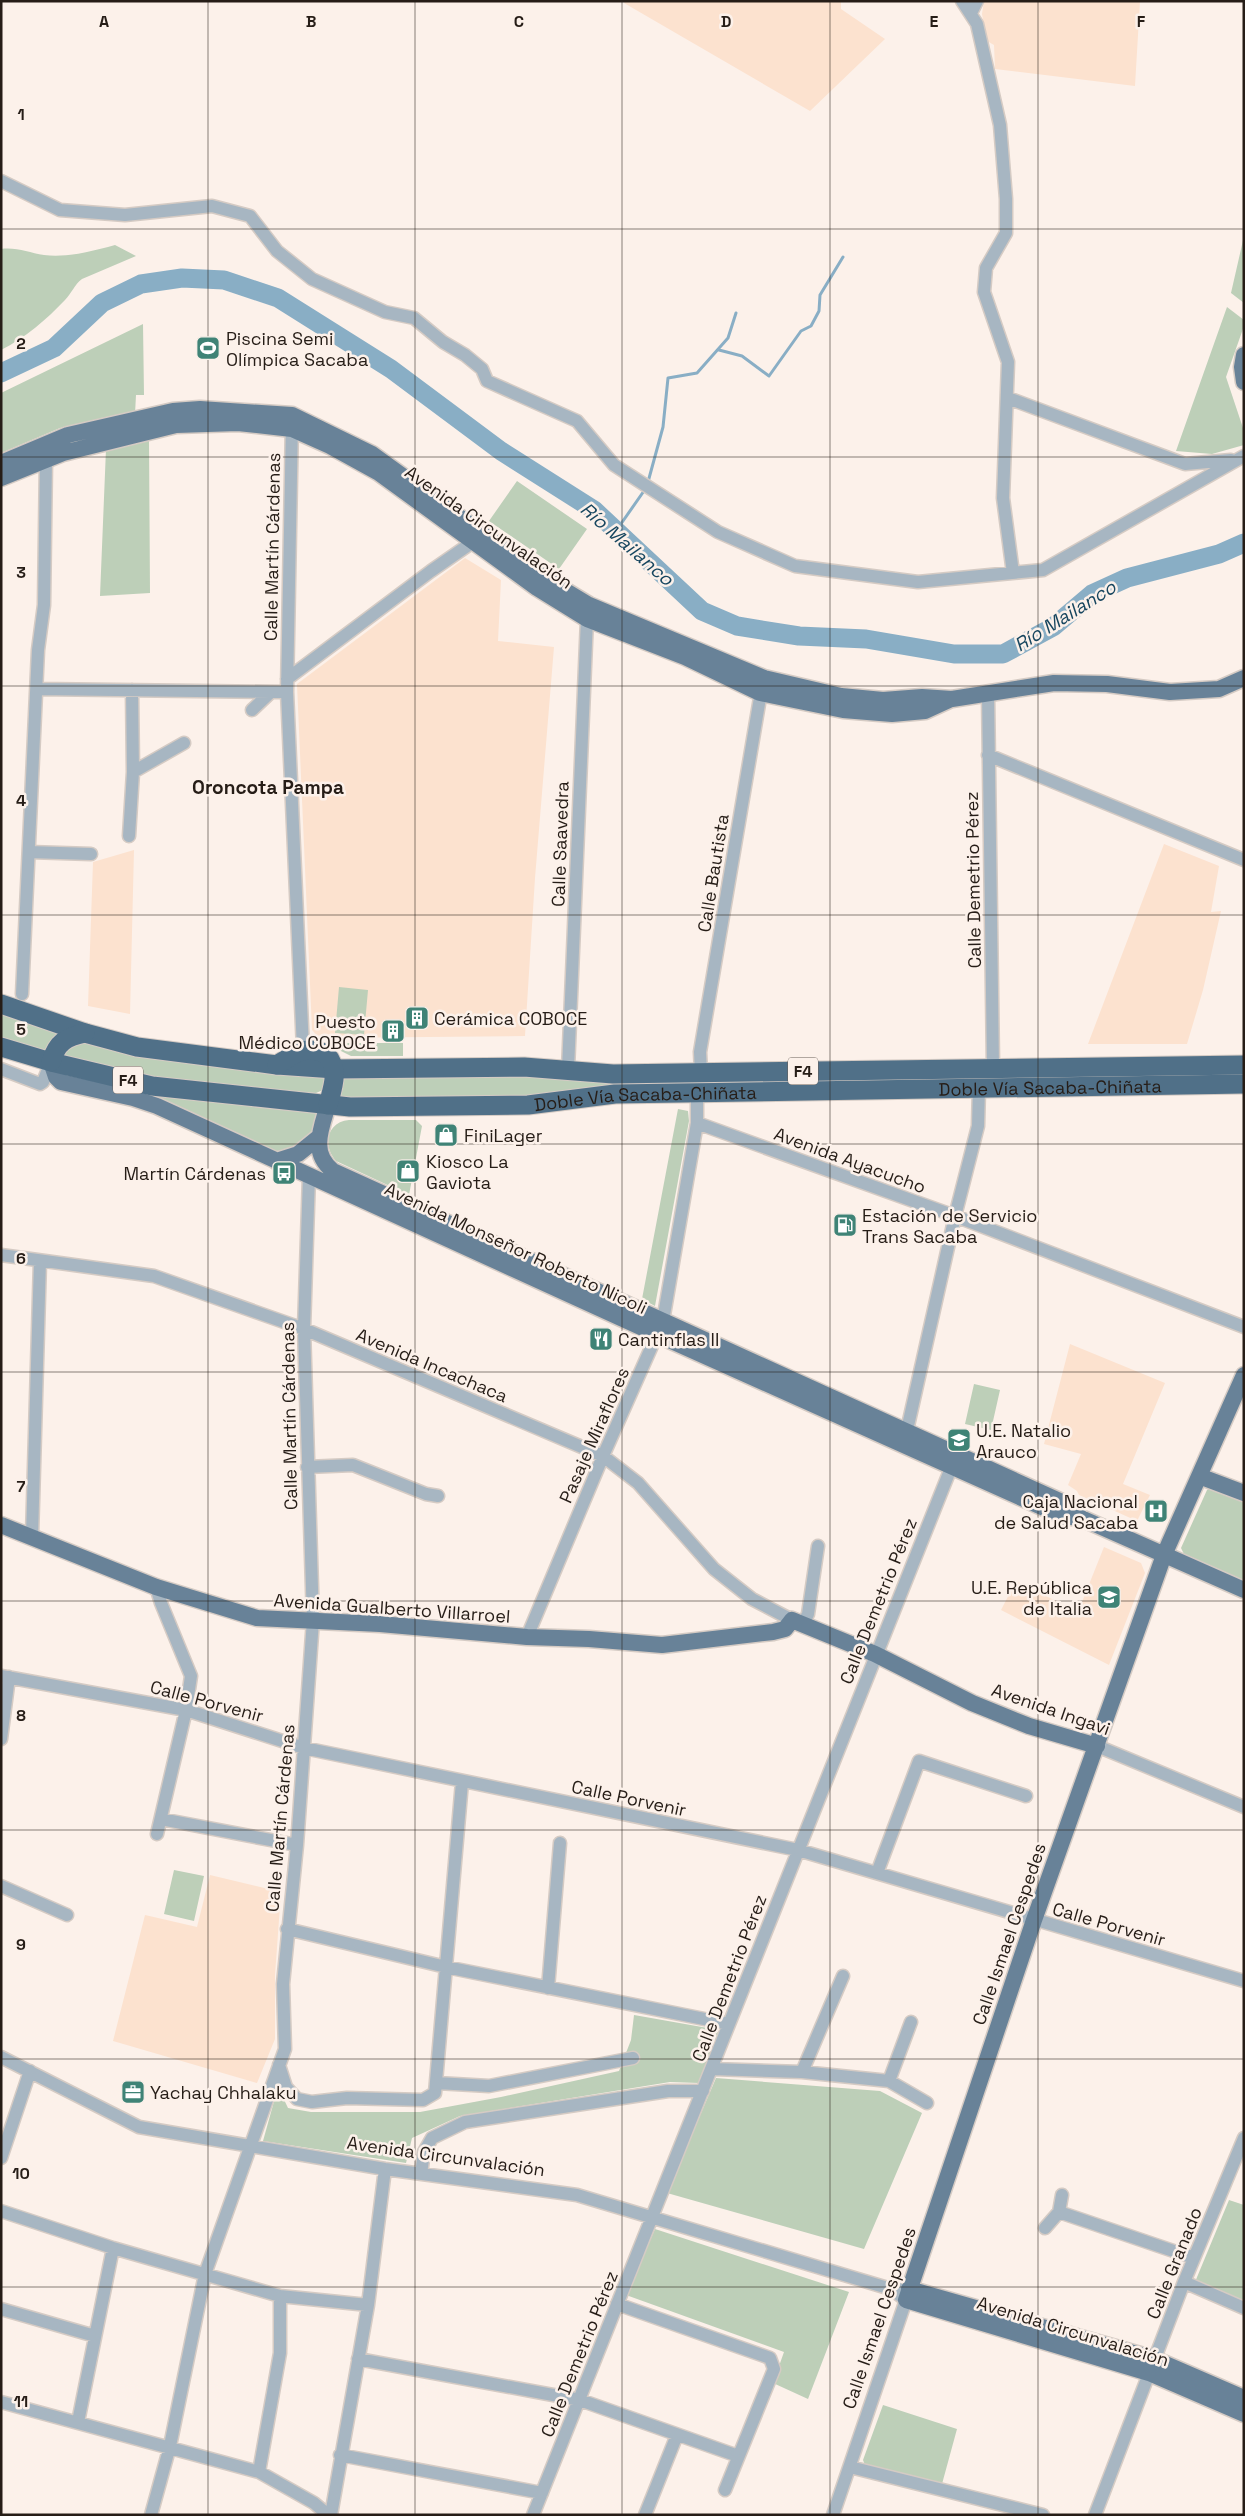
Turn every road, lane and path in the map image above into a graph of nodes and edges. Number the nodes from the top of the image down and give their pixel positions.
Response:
1 (962, 1) edge
2 (977, 1) edge
3 (971, 14) junction
4 (1, 181) edge
5 (1244, 356) edge
6 (1244, 382) edge
7 (1008, 398) junction
8 (292, 422) junction
9 (44, 453) junction
10 (1240, 458) edge
11 (1, 463) edge
12 (1, 478) edge
13 (478, 538) junction
14 (1012, 573) junction
15 (587, 619) junction
16 (1244, 678) edge
17 (762, 685) junction
18 (287, 686) junction
19 (37, 689) junction
20 (132, 690) junction
21 (271, 692) junction
22 (988, 693) junction
23 (252, 710) dead end
24 (184, 743) dead end
25 (988, 755) junction
26 (133, 772) junction
27 (129, 836) dead end
28 (29, 852) junction
29 (90, 854) dead end
30 (1244, 860) edge
31 (22, 994) dead end
32 (1, 1004) edge
33 (85, 1033) junction
34 (1, 1047) edge
35 (303, 1049) junction
36 (51, 1062) junction
37 (277, 1065) junction
38 (1244, 1065) edge
39 (993, 1067) junction
40 (1, 1069) edge
41 (335, 1069) junction
42 (568, 1069) junction
43 (700, 1073) junction
44 (1244, 1084) edge
45 (980, 1087) junction
46 (697, 1093) junction
47 (328, 1105) junction
48 (697, 1123) junction
49 (319, 1137) junction
50 (276, 1161) junction
51 (310, 1176) junction
52 (954, 1216) junction
53 (1, 1254) edge
54 (40, 1261) junction
55 (1244, 1327) edge
56 (660, 1328) junction
57 (304, 1329) junction
58 (1244, 1375) edge
59 (906, 1439) junction
60 (603, 1456) junction
61 (954, 1460) junction
62 (307, 1466) junction
63 (1199, 1476) junction
64 (1244, 1494) edge
65 (438, 1496) dead end
66 (1, 1524) edge
67 (32, 1536) junction
68 (818, 1546) dead end
69 (1164, 1555) junction
70 (156, 1587) junction
71 (1244, 1590) edge
72 (313, 1620) junction
73 (797, 1622) junction
74 (526, 1637) junction
75 (875, 1654) junction
76 (5, 1676) edge
77 (186, 1710) junction
78 (1, 1739) edge
79 (1097, 1746) junction
80 (304, 1748) junction
81 (462, 1782) junction
82 (1026, 1796) dead end
83 (1244, 1807) edge
84 (161, 1819) junction
85 (157, 1834) dead end
86 (560, 1843) dead end
87 (297, 1845) junction
88 (798, 1850) junction
89 (877, 1873) junction
90 (1, 1886) edge
91 (67, 1915) dead end
92 (1034, 1920) junction
93 (288, 1929) junction
94 (446, 1967) junction
95 (843, 1976) dead end
96 (1244, 1981) edge
97 (548, 1988) junction
98 (911, 2022) dead end
99 (729, 2024) junction
100 (1, 2058) edge
101 (634, 2058) dead end
102 (279, 2065) junction
103 (713, 2069) junction
104 (30, 2071) junction
105 (802, 2072) junction
106 (889, 2081) junction
107 (437, 2083) junction
108 (703, 2091) junction
109 (927, 2103) dead end
110 (1244, 2138) edge
111 (252, 2146) junction
112 (1, 2158) edge
113 (385, 2169) junction
114 (421, 2174) junction
115 (1062, 2195) dead end
116 (1, 2211) edge
117 (1059, 2212) junction
118 (653, 2218) junction
119 (1045, 2228) dead end
120 (113, 2248) junction
121 (1194, 2258) junction
122 (205, 2274) junction
123 (1184, 2282) junction
124 (908, 2294) junction
125 (280, 2296) junction
126 (617, 2304) junction
127 (368, 2305) junction
128 (1244, 2308) edge
129 (1, 2309) edge
130 (96, 2336) junction
131 (358, 2359) junction
132 (1152, 2366) junction
133 (1244, 2398) edge
134 (580, 2400) junction
135 (1, 2402) edge
136 (1244, 2414) edge
137 (78, 2422) junction
138 (677, 2435) junction
139 (170, 2446) junction
140 (340, 2455) junction
141 (738, 2456) junction
142 (850, 2467) junction
143 (259, 2472) junction
144 (725, 2490) dead end
145 (542, 2493) junction
146 (151, 2515) edge
147 (330, 2515) edge
148 (533, 2515) edge
149 (646, 2515) edge
150 (833, 2515) edge
151 (1043, 2515) edge
152 (1094, 2515) edge

1 - 3 street
2 - 3 street
3 - 7 street
4 - 14 street
5 - 6 main road
7 - 10 street
7 - 14 street
8 - 9 main road, Avenida Circunvalación
8 - 13 main road, Avenida Circunvalación
8 - 18 street, Calle Martín Cárdenas
9 - 11 main road, Avenida Circunvalación
9 - 12 main road, Avenida Circunvalación
9 - 19 street
10 - 14 street
13 - 15 main road, Avenida Circunvalación
13 - 17 main road, Avenida Circunvalación
13 - 18 street
15 - 17 main road, Avenida Circunvalación
15 - 42 street, Calle Saavedra
16 - 22 main road, Avenida Circunvalación
17 - 22 main road, Avenida Circunvalación
17 - 43 street, Calle Bautista
18 - 21 street
18 - 35 street, Calle Martín Cárdenas
19 - 20 street
19 - 28 street
20 - 21 street
20 - 26 street
21 - 23 street
22 - 25 street, Calle Demetrio Pérez
24 - 26 street
25 - 30 street
25 - 39 street, Calle Demetrio Pérez
26 - 27 street
28 - 29 street
28 - 31 street
32 - 33 highway, F4
33 - 36 highway
33 - 37 highway, Doble Vía Sacaba-Chiñata / F4
34 - 36 highway, F4
35 - 37 highway
35 - 41 highway
36 - 40 street
36 - 47 highway, Doble Vía Sacaba-Chiñata / F4
36 - 50 main road, Avenida Monseñor Roberto Nicoli
37 - 41 highway, Doble Vía Sacaba-Chiñata / F4
38 - 39 highway, Doble Vía Sacaba-Chiñata / F4
39 - 43 highway, Doble Vía Sacaba-Chiñata / F4
41 - 42 highway, Doble Vía Sacaba-Chiñata / F4
41 - 47 highway
42 - 43 highway, Doble Vía Sacaba-Chiñata / F4
44 - 45 highway, Doble Vía Sacaba-Chiñata / F4
45 - 46 highway, Doble Vía Sacaba-Chiñata / F4
45 - 52 street
46 - 47 highway, Doble Vía Sacaba-Chiñata / F4
46 - 48 street, Pasaje Miraflores
47 - 49 main road, Avenida Monseñor Roberto Nicoli
48 - 52 street, Avenida Ayacucho
48 - 56 street, Pasaje Miraflores
49 - 50 main road
49 - 56 main road, Avenida Monseñor Roberto Nicoli
50 - 51 main road, Avenida Monseñor Roberto Nicoli
51 - 56 main road, Avenida Monseñor Roberto Nicoli
51 - 57 street, Calle Martín Cárdenas
52 - 55 street, Avenida Ayacucho
52 - 59 street
53 - 54 street, Avenida Incachaca
54 - 57 street, Avenida Incachaca
54 - 67 street
56 - 59 main road, Avenida Monseñor Roberto Nicoli
56 - 60 street, Pasaje Miraflores
57 - 60 street, Avenida Incachaca
57 - 62 street, Calle Martín Cárdenas
58 - 63 main road, Calle Ismael Cespedes
59 - 61 main road, Avenida Monseñor Roberto Nicoli
60 - 73 street, Avenida Incachaca
60 - 74 street, Pasaje Miraflores
61 - 69 main road, Avenida Monseñor Roberto Nicoli
61 - 75 street, Calle Demetrio Pérez
62 - 65 street
62 - 72 street, Calle Martín Cárdenas
63 - 64 main road
63 - 69 main road, Calle Ismael Cespedes
66 - 67 main road, Avenida Gualberto Villarroel
67 - 70 main road, Avenida Gualberto Villarroel
68 - 73 street
69 - 71 main road, Avenida Monseñor Roberto Nicoli
69 - 79 main road, Calle Ismael Cespedes
70 - 72 main road, Avenida Gualberto Villarroel
70 - 77 street
72 - 74 main road, Avenida Gualberto Villarroel
72 - 80 street, Calle Martín Cárdenas
73 - 74 main road, Avenida Gualberto Villarroel
73 - 75 main road, Avenida Ingavi
75 - 79 main road, Avenida Ingavi
75 - 88 street, Calle Demetrio Pérez
76 - 77 street, Calle Porvenir
76 - 78 street
77 - 80 street, Calle Porvenir
77 - 84 street
79 - 83 street, Avenida Ingavi
79 - 92 main road, Calle Ismael Cespedes
80 - 81 street, Calle Porvenir
80 - 87 street, Calle Martín Cárdenas
81 - 88 street, Calle Porvenir
81 - 94 street
82 - 89 street
84 - 85 street
84 - 87 street
86 - 97 street
87 - 93 street, Calle Martín Cárdenas
88 - 89 street, Calle Porvenir
88 - 99 street, Calle Demetrio Pérez
89 - 92 street, Calle Porvenir
90 - 91 street
92 - 96 street, Calle Porvenir
92 - 124 main road, Calle Ismael Cespedes
93 - 94 street
93 - 102 street, Calle Martín Cárdenas
94 - 97 street
94 - 107 street
95 - 105 street
97 - 99 street
98 - 106 street
99 - 103 street, Calle Demetrio Pérez
100 - 104 street, Avenida Circunvalación
101 - 107 street
102 - 107 street
102 - 111 street, Calle Martín Cárdenas
103 - 105 street
103 - 108 street, Calle Demetrio Pérez
104 - 111 street, Avenida Circunvalación
104 - 112 street
105 - 106 street
106 - 109 street
108 - 114 street
108 - 118 street, Calle Demetrio Pérez
110 - 121 street, Calle Granado
111 - 113 street, Avenida Circunvalación
111 - 122 street, Calle Martín Cárdenas
113 - 114 street, Avenida Circunvalación
113 - 127 street
114 - 118 street, Avenida Circunvalación
115 - 117 street
116 - 120 street
117 - 119 street
117 - 121 street
118 - 124 street, Avenida Circunvalación
118 - 126 street, Calle Demetrio Pérez
120 - 122 street
120 - 130 street
121 - 123 street, Calle Granado
122 - 125 street
122 - 139 street, Calle Martín Cárdenas
123 - 128 street
123 - 132 street, Calle Granado
124 - 132 main road, Avenida Circunvalación
124 - 142 street, Calle Ismael Cespedes
125 - 127 street
125 - 143 street
126 - 134 street, Calle Demetrio Pérez
126 - 141 street
127 - 131 street
129 - 130 street
130 - 137 street
131 - 134 street
131 - 140 street
132 - 133 main road, Avenida Circunvalación
132 - 136 main road, Avenida Circunvalación
132 - 152 street, Calle Granado
134 - 138 street
134 - 145 street, Calle Demetrio Pérez
135 - 137 street
137 - 139 street
138 - 141 street
138 - 149 street
139 - 143 street
139 - 146 street, Calle Martín Cárdenas
140 - 145 street
140 - 147 street
141 - 144 street
142 - 150 street, Calle Ismael Cespedes
142 - 151 street
143 - 147 street
145 - 148 street, Calle Demetrio Pérez

